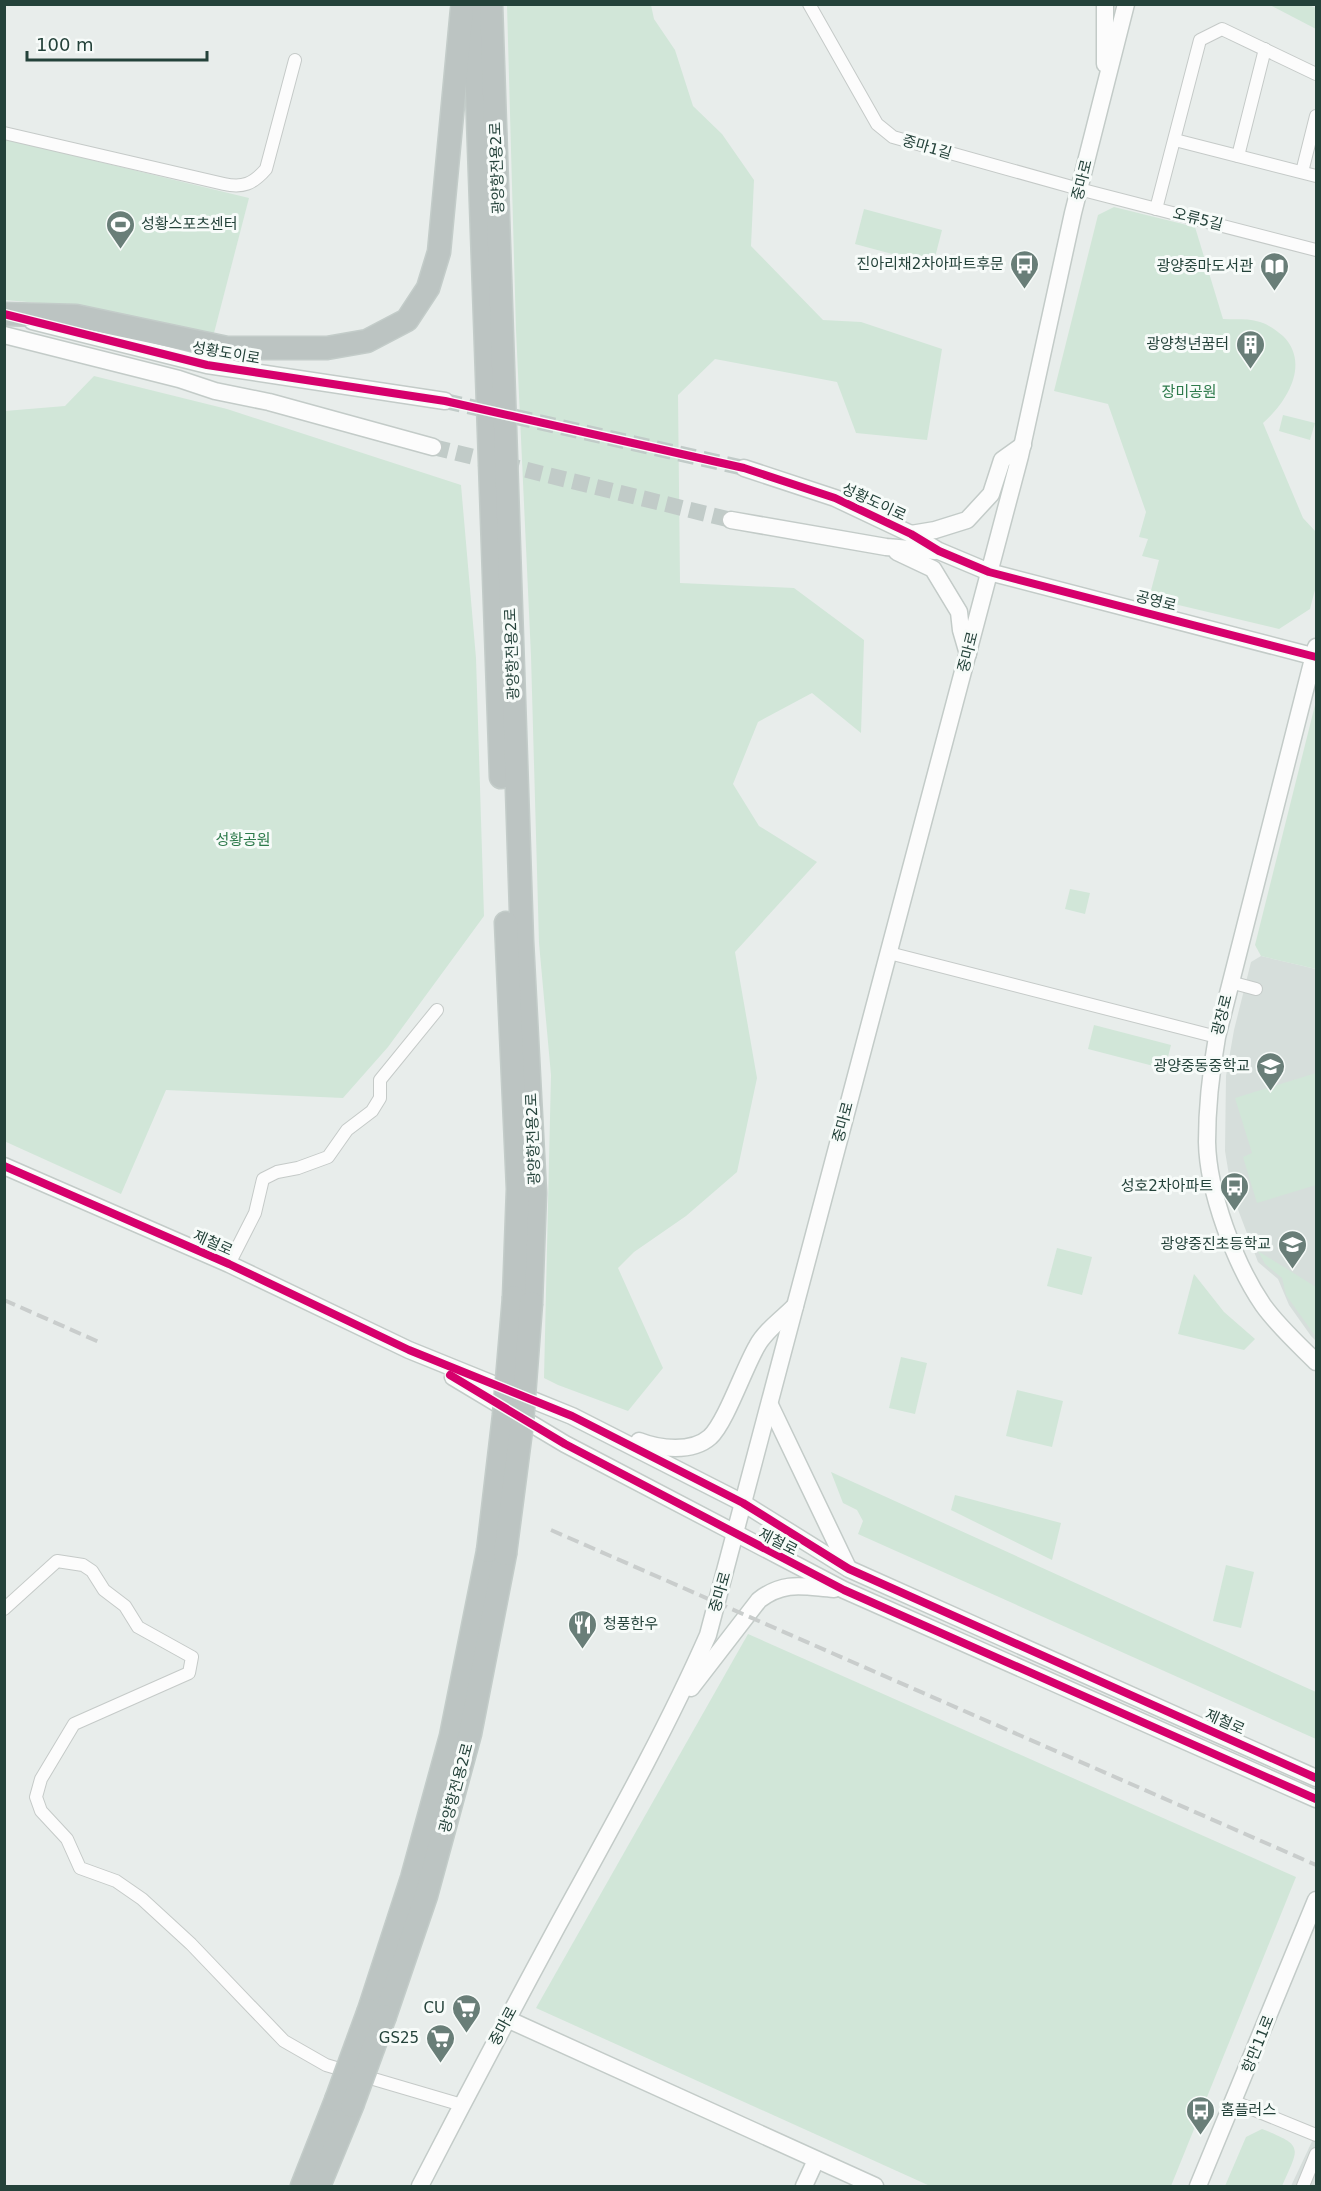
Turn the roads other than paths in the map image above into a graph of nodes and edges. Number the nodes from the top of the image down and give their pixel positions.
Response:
1 (463, 4) edge
2 (474, 4) edge
3 (491, 4) edge
4 (809, 4) edge
5 (1105, 4) edge
6 (1128, 6) edge
7 (1265, 49) junction
8 (295, 60) dead end
9 (1317, 74) edge
10 (1105, 88) junction
11 (1317, 117) edge
12 (4, 133) edge
13 (1175, 140) junction
14 (1238, 156) junction
15 (1302, 172) junction
16 (1317, 176) edge
17 (1079, 189) junction
18 (1156, 208) junction
19 (1317, 250) edge
20 (4, 314) edge
21 (4, 335) edge
22 (445, 401) tunnel mouth
23 (1023, 445) junction
24 (433, 447) tunnel mouth
25 (744, 468) tunnel mouth
26 (731, 520) tunnel mouth
27 (911, 534) junction
28 (886, 547) junction
29 (939, 551) junction
30 (989, 572) junction
31 (1316, 653) edge
32 (968, 654) junction
33 (889, 952) junction
34 (1230, 982) junction
35 (1256, 989) dead end
36 (437, 1010) dead end
37 (1217, 1037) junction
38 (4, 1166) edge
39 (229, 1264) junction
40 (522, 1300) junction
41 (795, 1305) junction
42 (409, 1350) junction
43 (1317, 1362) edge
44 (770, 1405) junction
45 (573, 1416) junction
46 (743, 1503) junction
47 (735, 1535) junction
48 (849, 1569) junction
49 (844, 1590) junction
50 (4, 1609) edge
51 (669, 1717) junction
52 (1317, 1778) edge
53 (1317, 1799) edge
54 (1317, 1900) edge
55 (507, 2019) junction
56 (1235, 2102) junction
57 (344, 2103) junction
58 (462, 2105) junction
59 (1317, 2135) edge
60 (1317, 2154) edge
61 (816, 2160) junction
62 (302, 2187) edge
63 (319, 2187) edge
64 (420, 2187) edge
65 (804, 2187) edge
66 (875, 2187) edge
67 (1198, 2187) edge
68 (1303, 2187) edge

1 - 20 highway
2 - 40 highway, 광양항전용2로
3 - 40 highway, 광양항전용2로
4 - 17 street, 중마1길
5 - 10 main road
6 - 10 main road, 중마로
7 - 9 street
7 - 13 street
7 - 14 street
8 - 12 street
10 - 17 main road, 중마로
11 - 15 street
13 - 14 street
13 - 18 street
14 - 15 street
15 - 16 street
17 - 18 street, 오류5길
17 - 23 main road, 중마로
18 - 19 street, 오류5길
20 - 22 main road, 성황도이로
21 - 24 main road
23 - 27 main road
23 - 30 main road, 중마로
25 - 27 main road, 성황도이로
26 - 28 main road, 성황도이로
27 - 29 main road, 성황도이로
28 - 29 main road, 성황도이로
28 - 32 main road
29 - 30 main road, 성황도이로
30 - 31 main road, 공영로
30 - 32 main road, 중마로
31 - 34 main road, 광장로
32 - 33 main road, 중마로
33 - 37 street
33 - 41 main road, 중마로
34 - 35 street
34 - 37 main road, 광장로
36 - 39 street
37 - 43 main road, 광장로
38 - 39 main road, 제철로
39 - 42 main road, 제철로
40 - 57 highway, 광양항전용2로, bridge
41 - 44 main road, 중마로
41 - 45 main road
42 - 45 main road, 제철로
42 - 47 main road, 제철로
44 - 46 main road, 중마로
44 - 48 main road
45 - 46 main road, 제철로
46 - 47 main road, 중마로
46 - 48 main road, 제철로
47 - 49 main road, 제철로
47 - 51 main road, 중마로
48 - 52 main road, 제철로
49 - 51 main road
49 - 53 main road, 제철로
50 - 58 street
51 - 55 main road, 중마로
54 - 56 main road, 항만11로
55 - 58 main road, 중마로
55 - 61 main road
56 - 59 street
56 - 67 main road, 항만11로
57 - 62 highway
57 - 63 highway
58 - 64 main road, 중마로
60 - 68 street
61 - 65 main road
61 - 66 main road

